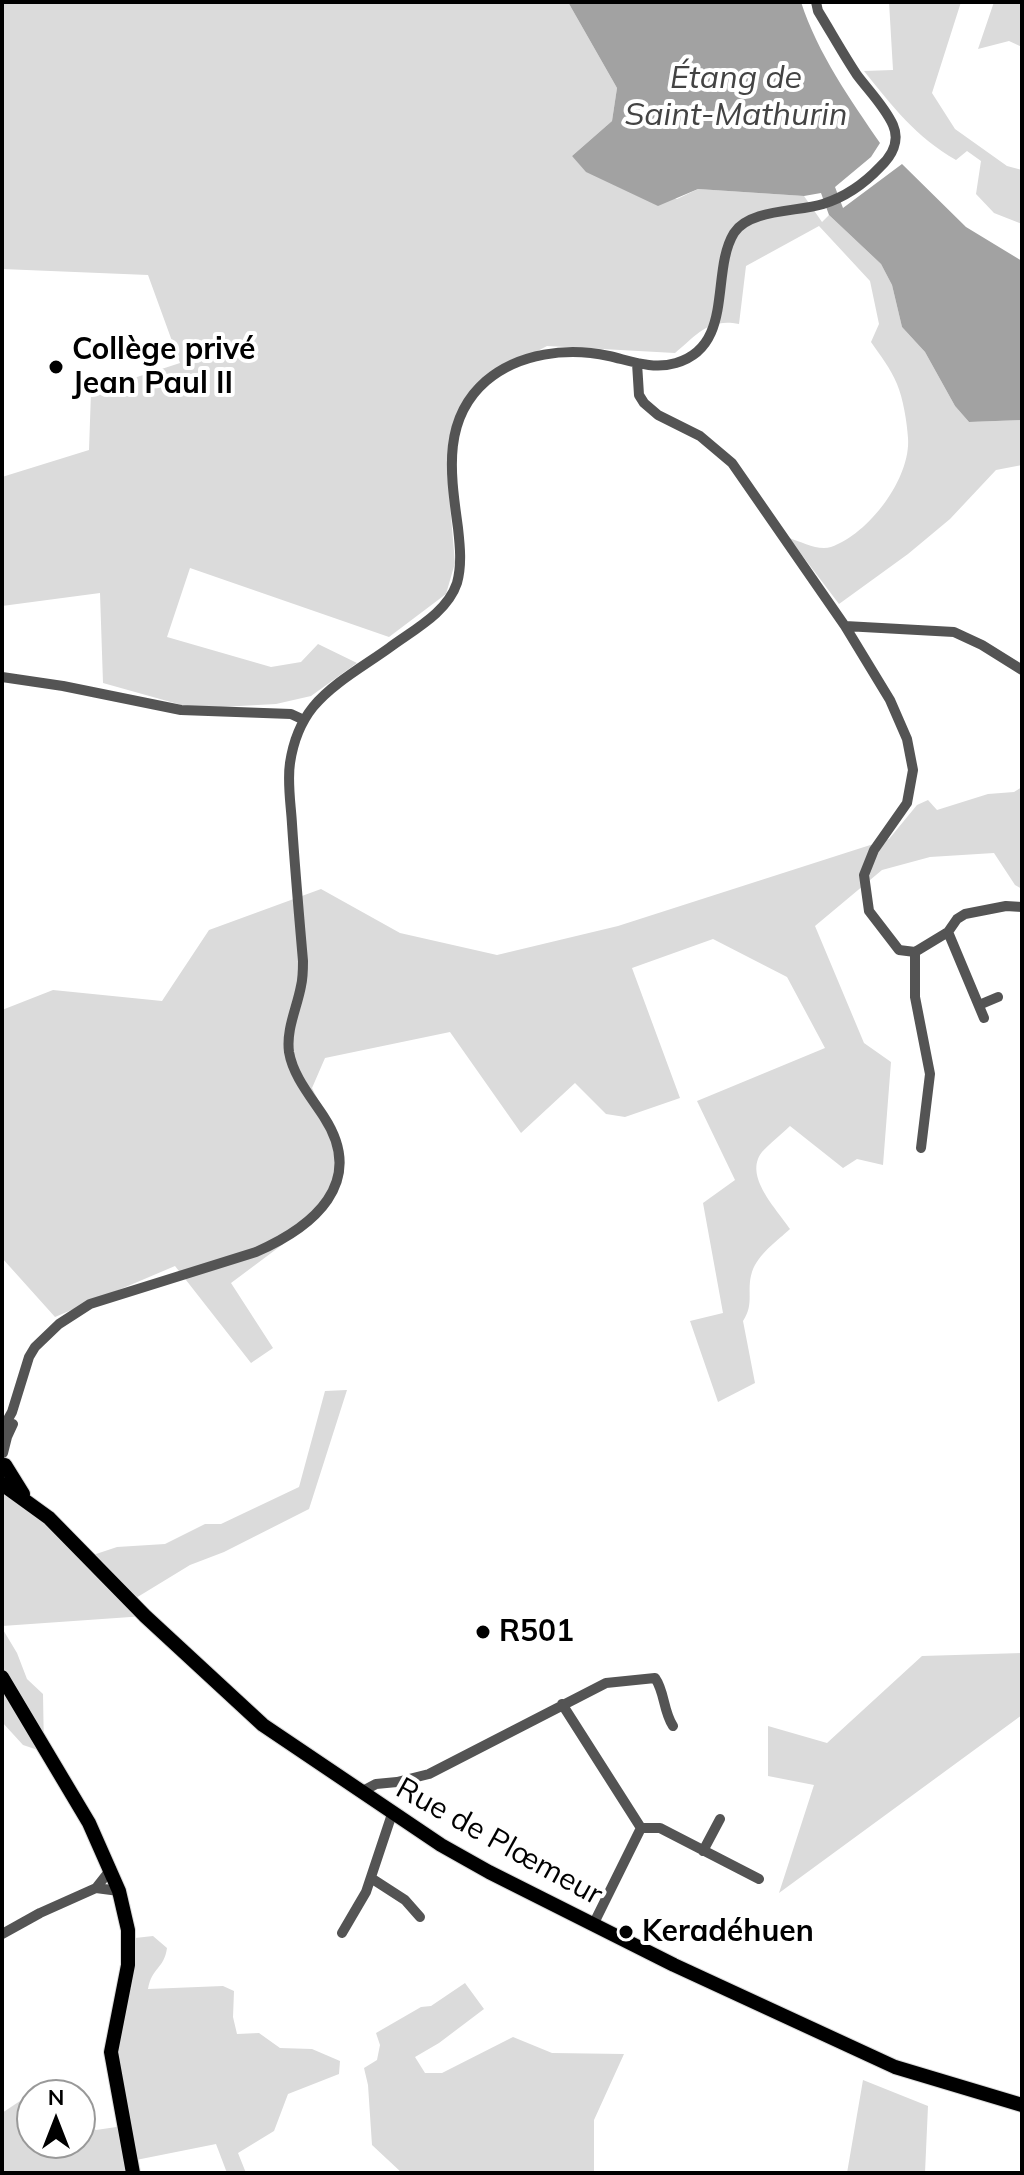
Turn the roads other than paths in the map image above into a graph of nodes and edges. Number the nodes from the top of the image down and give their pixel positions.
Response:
1 (816, 2) edge
2 (637, 363) junction
3 (845, 626) junction
4 (1022, 670) edge
5 (2, 677) edge
6 (304, 720) junction
7 (1022, 907) edge
8 (948, 932) junction
9 (915, 952) junction
10 (998, 997) dead end
11 (979, 1005) junction
12 (984, 1018) dead end
13 (921, 1148) dead end
14 (50, 1333) junction
15 (2, 1430) edge
16 (3, 1460) edge
17 (2, 1484) edge
18 (28, 1501) junction
19 (2, 1677) edge
20 (562, 1704) junction
21 (673, 1726) dead end
22 (397, 1782) junction
23 (361, 1792) junction
24 (377, 1803) junction
25 (392, 1814) junction
26 (720, 1819) dead end
27 (641, 1828) junction
28 (703, 1851) junction
29 (111, 1869) junction
30 (371, 1878) junction
31 (759, 1879) dead end
32 (96, 1888) junction
33 (119, 1891) junction
34 (420, 1917) dead end
35 (593, 1925) junction
36 (342, 1933) dead end
37 (2, 1934) edge
38 (1022, 2105) edge
39 (133, 2173) edge

1 - 2 street
2 - 3 street
2 - 6 street
3 - 4 street
3 - 9 street
5 - 6 street
6 - 14 street
7 - 8 street
8 - 9 street
8 - 11 street
9 - 13 street
10 - 11 street
11 - 12 street
14 - 15 street
14 - 16 street
16 - 18 main road, Rue de Plœmeur
17 - 18 main road, Rue de Plœmeur
18 - 23 main road, Rue de Plœmeur
19 - 29 main road
20 - 21 street
20 - 22 street
20 - 27 street
22 - 23 street
22 - 24 street
23 - 24 main road, Rue de Plœmeur
24 - 25 main road, Rue de Plœmeur
25 - 30 street
25 - 35 main road, Rue de Plœmeur
26 - 28 street
27 - 28 street
27 - 35 street
28 - 31 street
29 - 32 street
29 - 33 main road
30 - 34 street
30 - 36 street
32 - 33 street
32 - 37 street
33 - 39 main road
35 - 38 main road, Rue de Plœmeur

